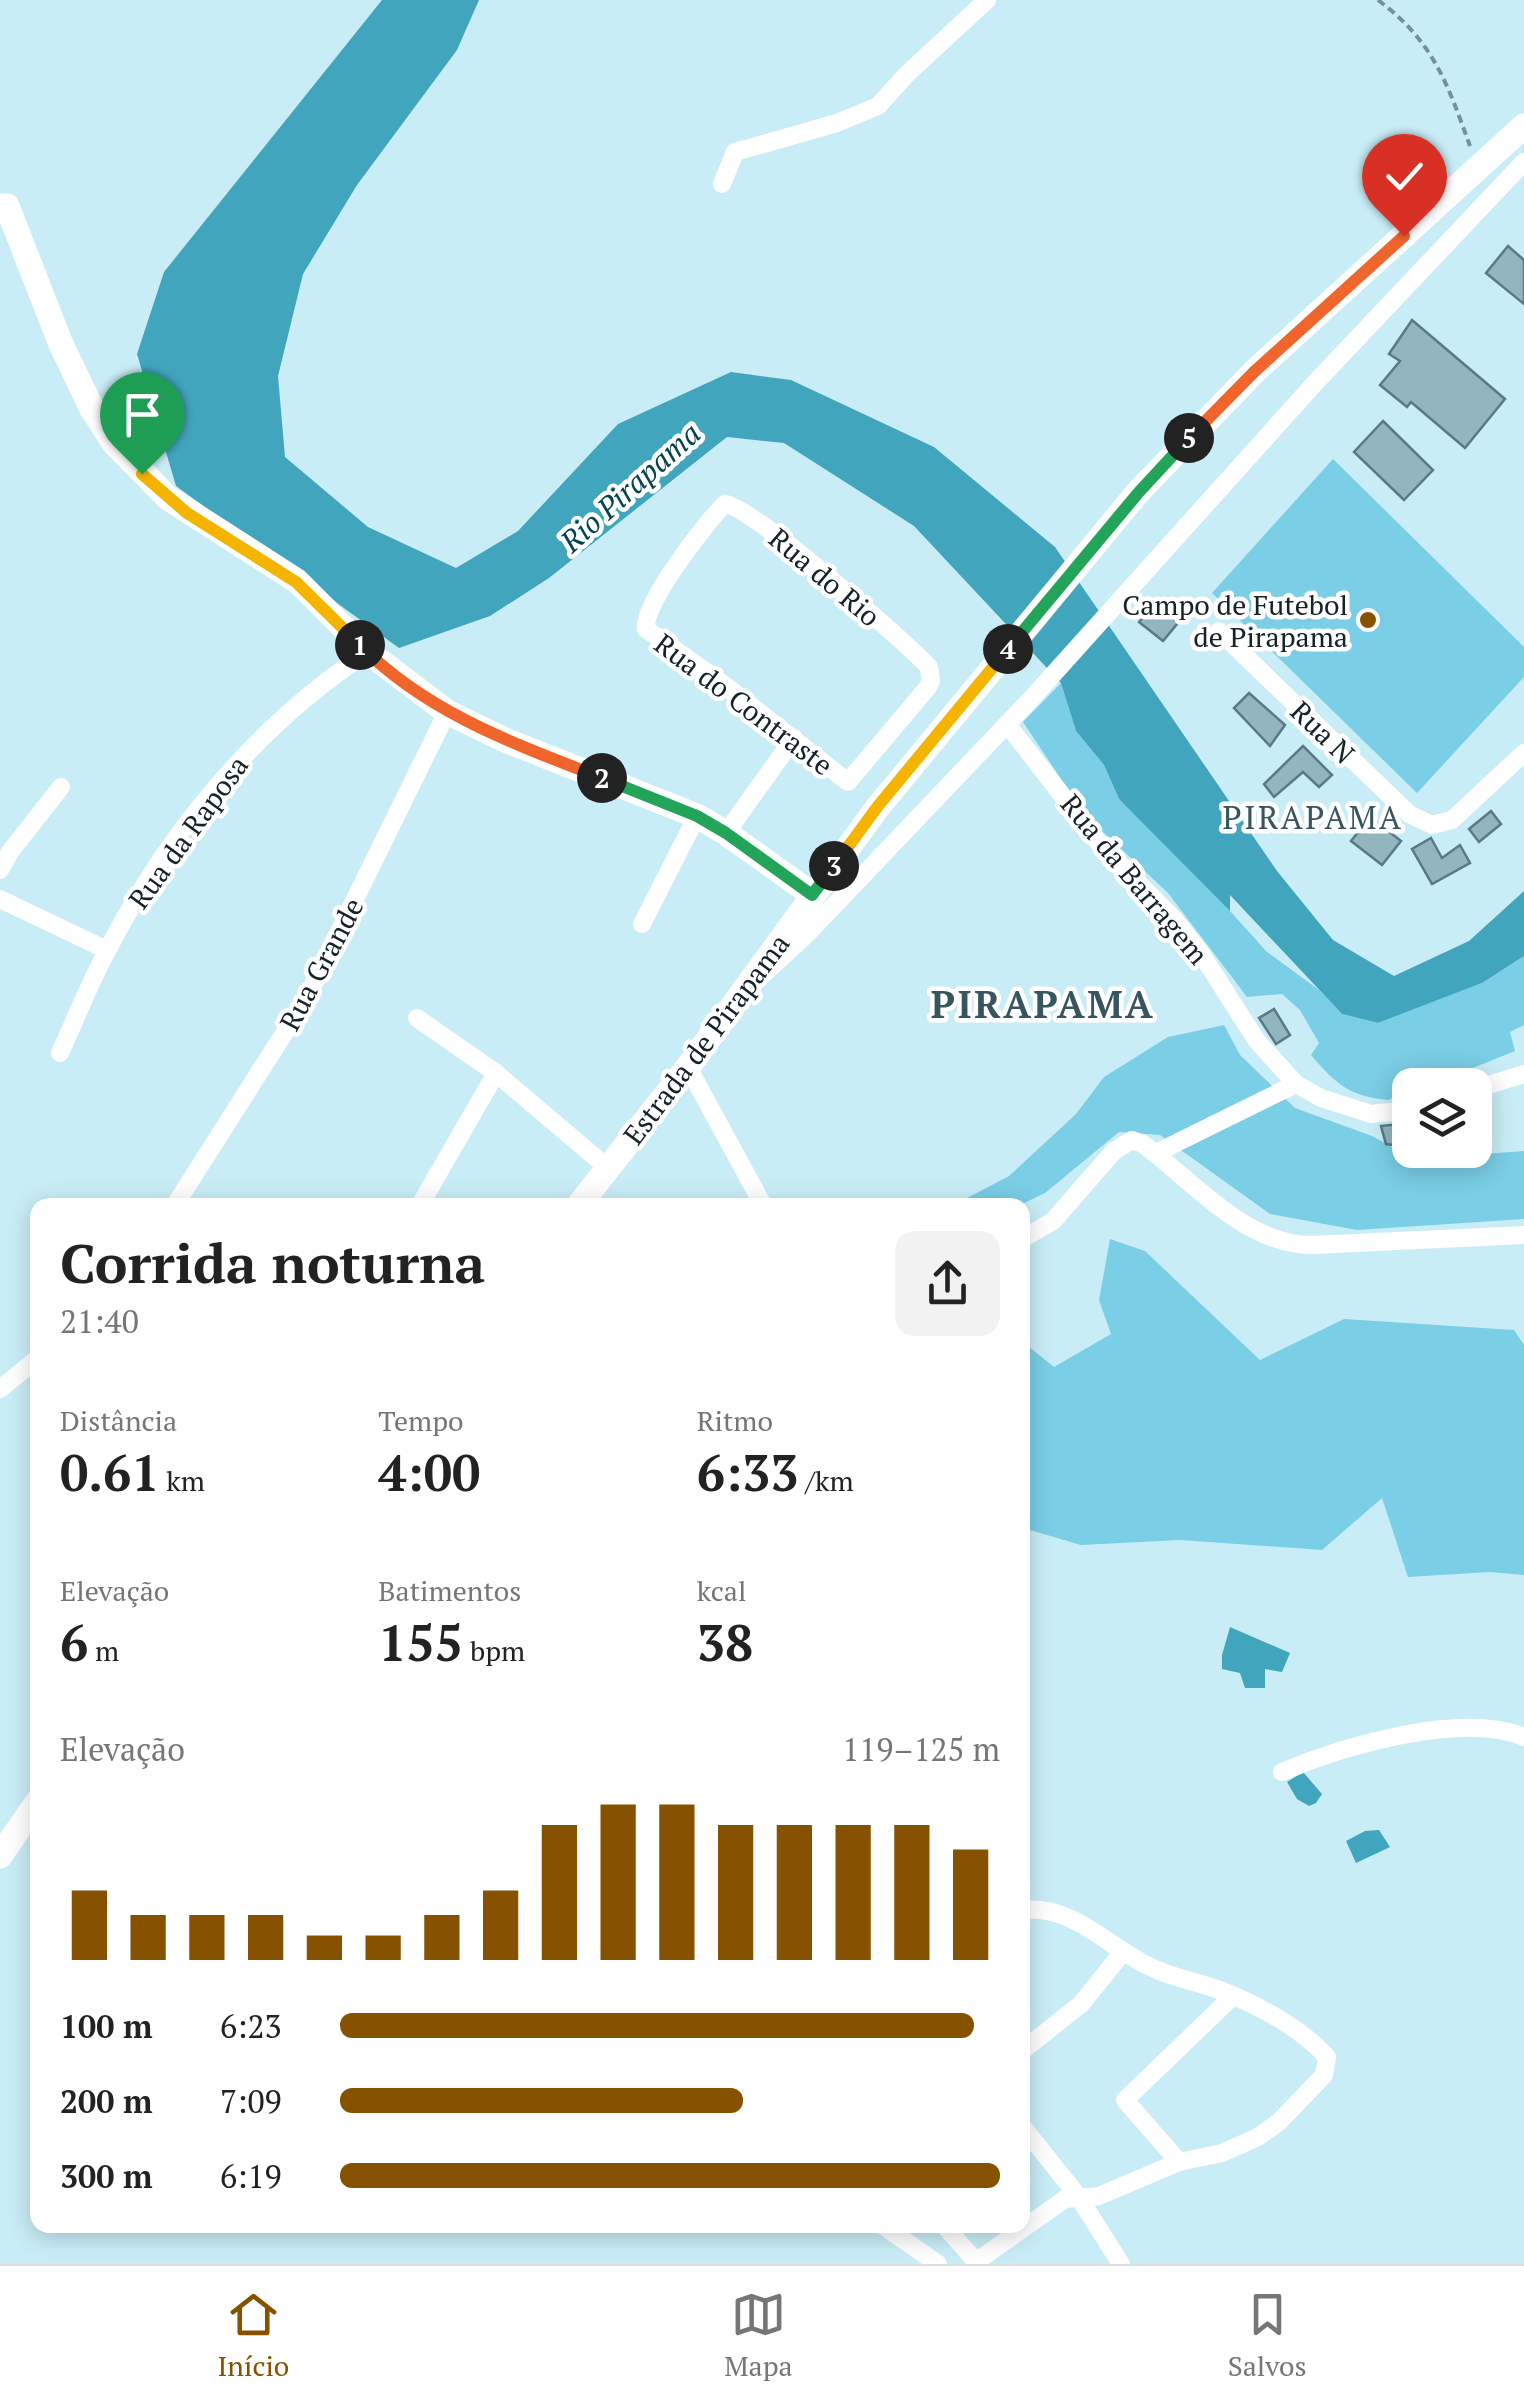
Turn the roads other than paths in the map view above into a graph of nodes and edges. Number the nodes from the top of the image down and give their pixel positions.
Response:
1 (987, 0) edge
2 (1524, 126) edge
3 (1524, 162) edge
4 (722, 184) dead end
5 (2, 202) edge
6 (733, 504) joint
7 (1219, 631) dead end
8 (368, 652) junction
9 (447, 712) junction
10 (1006, 724) junction
11 (794, 738) junction
12 (1524, 753) edge
13 (848, 782) joint
14 (61, 788) dead end
15 (697, 816) junction
16 (726, 833) junction
17 (0, 870) edge
18 (0, 899) edge
19 (821, 902) junction
20 (642, 924) dead end
21 (107, 950) junction
22 (417, 1018) dead end
23 (60, 1053) dead end
24 (688, 1067) junction
25 (496, 1073) junction
26 (1524, 1074) edge
27 (1296, 1084) junction
28 (1492, 1084) edge
29 (1392, 1112) edge
30 (1156, 1153) junction
31 (609, 1169) junction
32 (180, 1198) edge
33 (424, 1198) edge
34 (584, 1198) edge
35 (760, 1198) edge
36 (1030, 1234) edge
37 (1524, 1236) edge
38 (30, 1365) edge
39 (0, 1389) edge
40 (1524, 1737) edge
41 (1282, 1772) dead end
42 (30, 1813) edge
43 (0, 1856) edge
44 (1030, 1910) edge
45 (1123, 1952) junction
46 (1233, 1996) junction
47 (1030, 2045) edge
48 (1030, 2136) edge
49 (1180, 2162) junction
50 (1078, 2196) junction
51 (1030, 2223) edge
52 (893, 2233) edge
53 (951, 2233) edge
54 (1017, 2233) edge
55 (978, 2263) edge
56 (938, 2264) edge
57 (1121, 2264) edge

1 - 4 street
2 - 19 street, Estrada de Pirapama
3 - 10 street
5 - 8 street
6 - 11 street, Rua do Contraste
6 - 13 street, Rua do Rio
7 - 12 street, Rua N
8 - 9 street
8 - 21 street, Rua da Raposa
9 - 15 street
9 - 32 street, Rua Grande
10 - 19 street
10 - 27 street, Rua da Barragem
11 - 13 street, Rua do Contraste
11 - 16 street
14 - 17 street
15 - 16 street
15 - 20 street
16 - 19 street
18 - 21 street
19 - 24 street, Estrada de Pirapama
21 - 23 street, Rua da Raposa
22 - 25 street
24 - 31 street, Estrada de Pirapama
24 - 35 street
25 - 31 street
25 - 33 street
26 - 28 street
27 - 29 street, Rua da Barragem
27 - 30 street
30 - 36 street
30 - 37 street
31 - 34 street, Estrada de Pirapama
38 - 39 street
40 - 41 street
42 - 43 street
44 - 45 street
45 - 46 street
45 - 47 street
46 - 49 street
46 - 49 street
48 - 50 street
49 - 50 street
50 - 51 street
50 - 57 street
52 - 56 street
53 - 55 street
54 - 55 street

